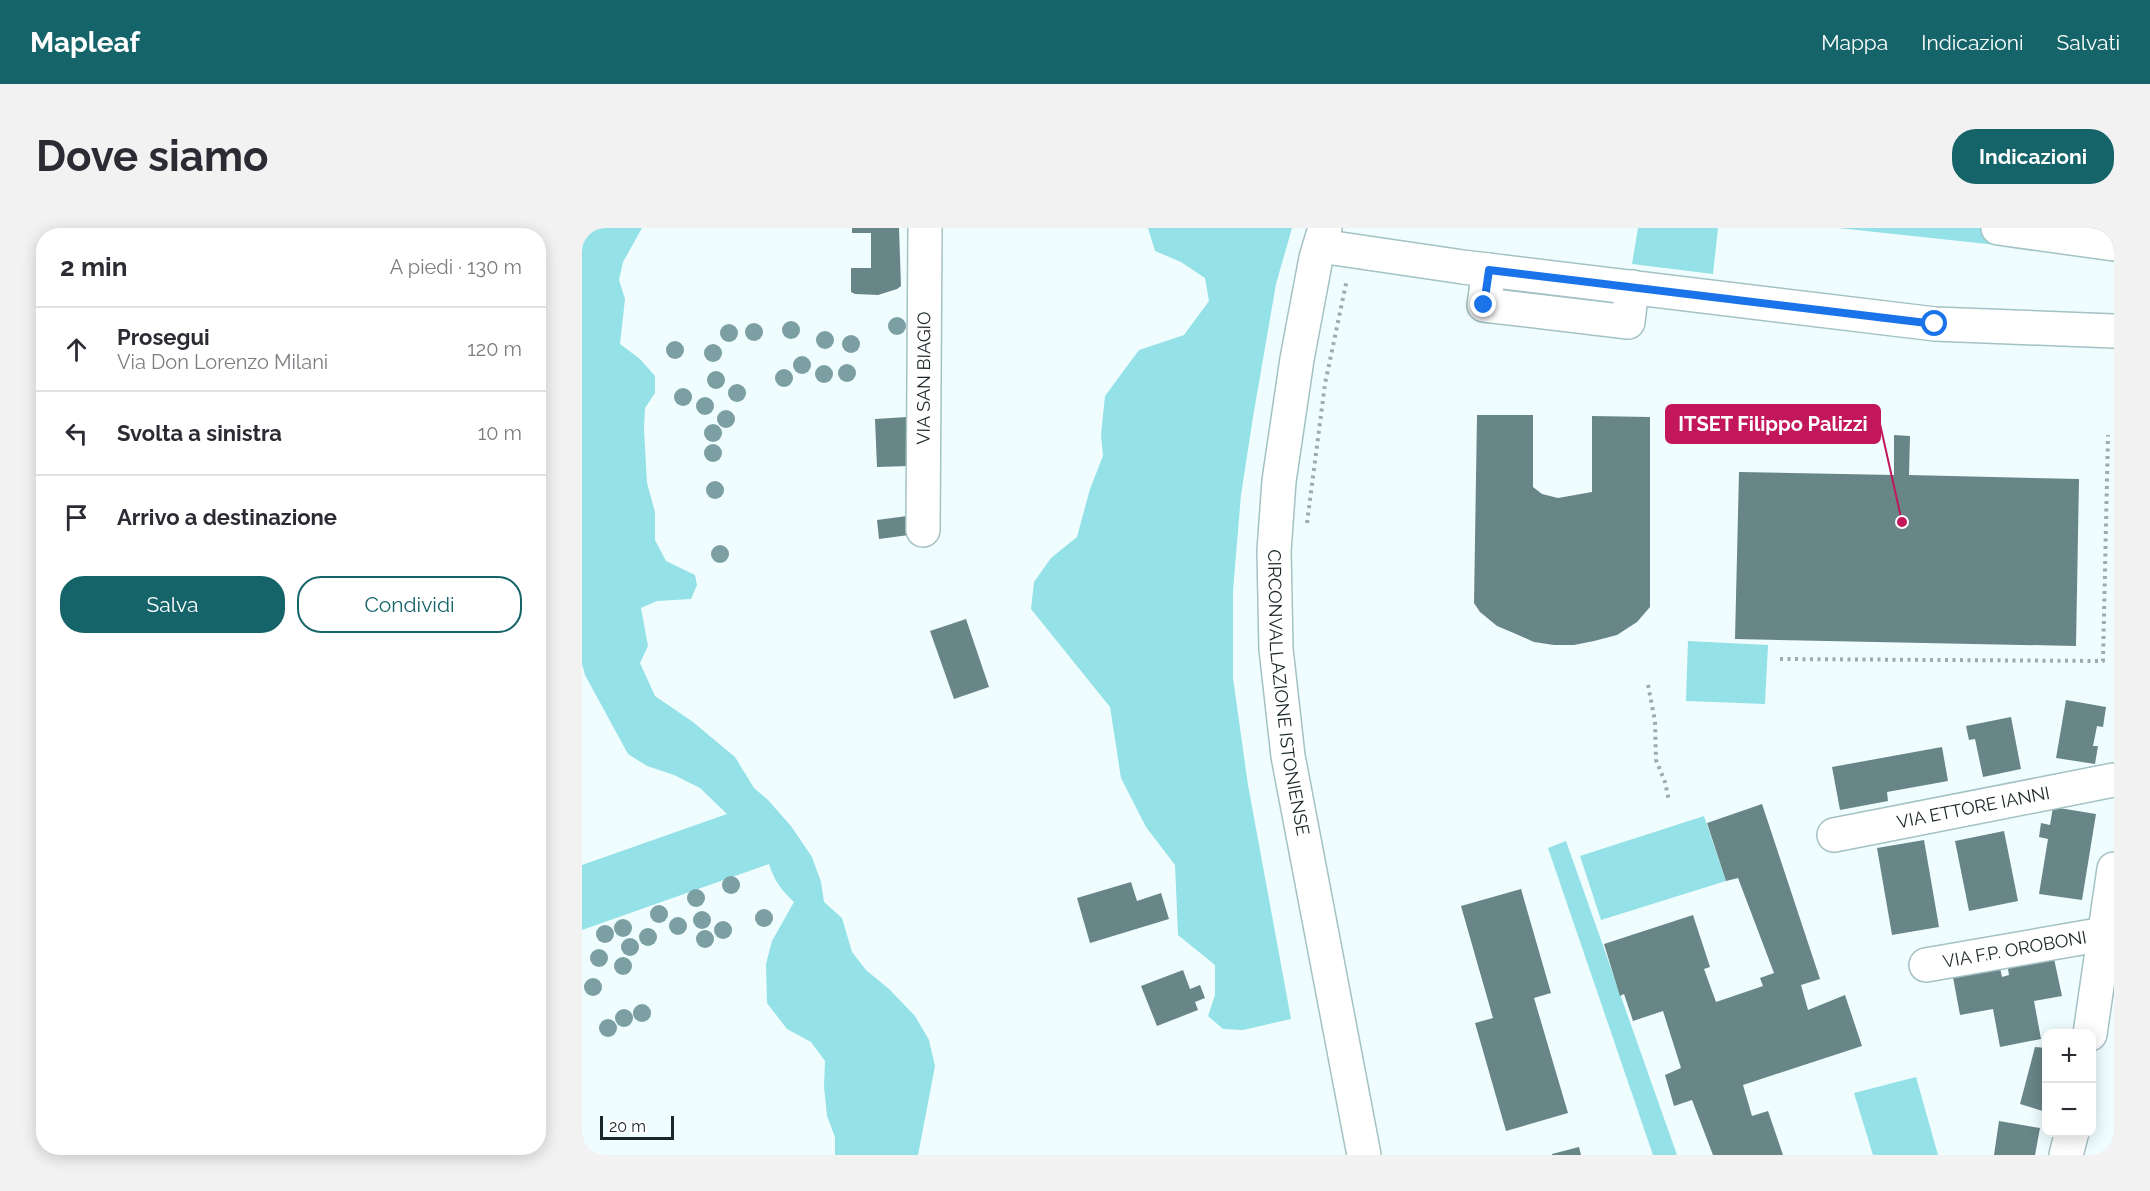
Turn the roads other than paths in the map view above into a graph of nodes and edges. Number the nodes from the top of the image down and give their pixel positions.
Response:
1 (925, 228) edge
2 (1998, 228) edge
3 (1322, 237) edge
4 (2114, 244) edge
5 (2114, 331) edge
6 (923, 530) dead end
7 (2114, 780) edge
8 (1834, 836) dead end
9 (2114, 869) edge
10 (2104, 934) junction
11 (1926, 965) dead end
12 (2098, 1026) edge
13 (2071, 1137) edge
14 (1364, 1155) edge
15 (2066, 1155) edge

1 - 6 street, VIA SAN BIAGIO
2 - 4 street
3 - 5 street
3 - 14 street, CIRCONVALLAZIONE ISTONIENSE
7 - 8 street, VIA ETTORE IANNI
9 - 10 street
10 - 11 street, VIA F.P. OROBONI
10 - 12 street
13 - 15 street

